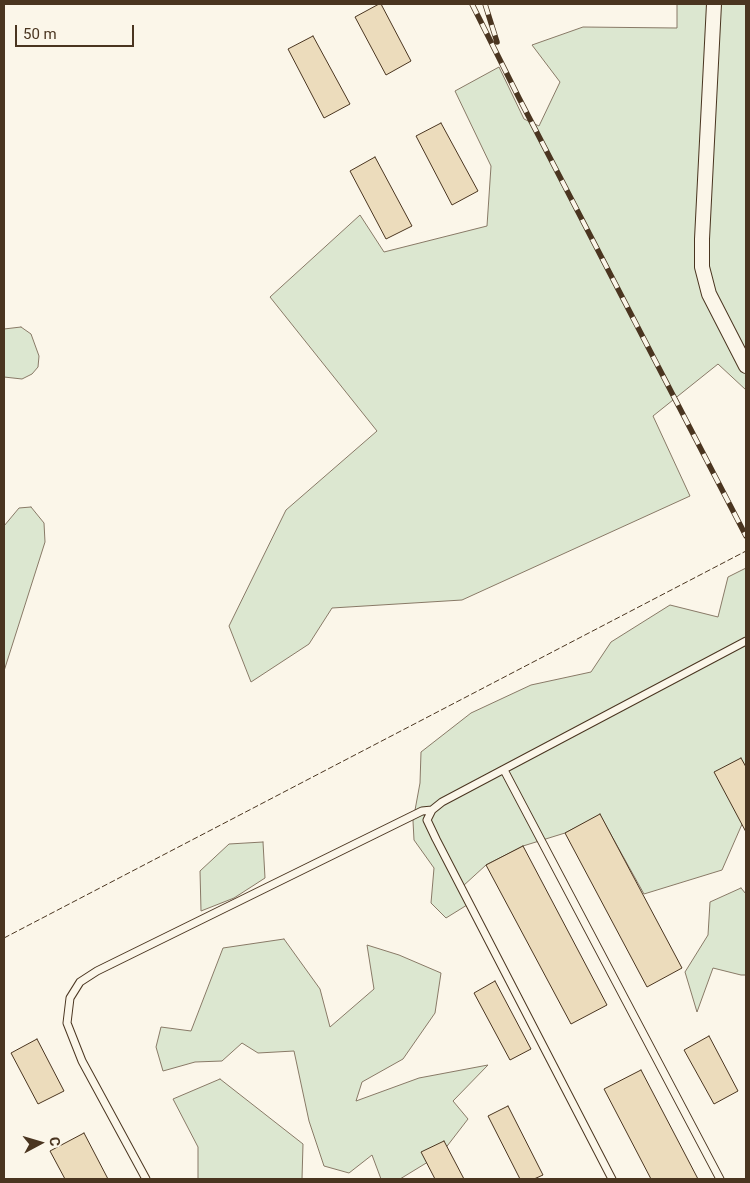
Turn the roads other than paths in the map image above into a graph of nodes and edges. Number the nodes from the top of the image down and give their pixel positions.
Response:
1 (714, 4) edge
2 (746, 366) edge
3 (746, 641) edge
4 (504, 770) junction
5 (432, 810) junction
6 (146, 1179) edge
7 (612, 1179) edge
8 (720, 1179) edge

1 - 2 street
3 - 4 lane
4 - 5 lane
4 - 8 lane
5 - 6 lane
5 - 7 lane

